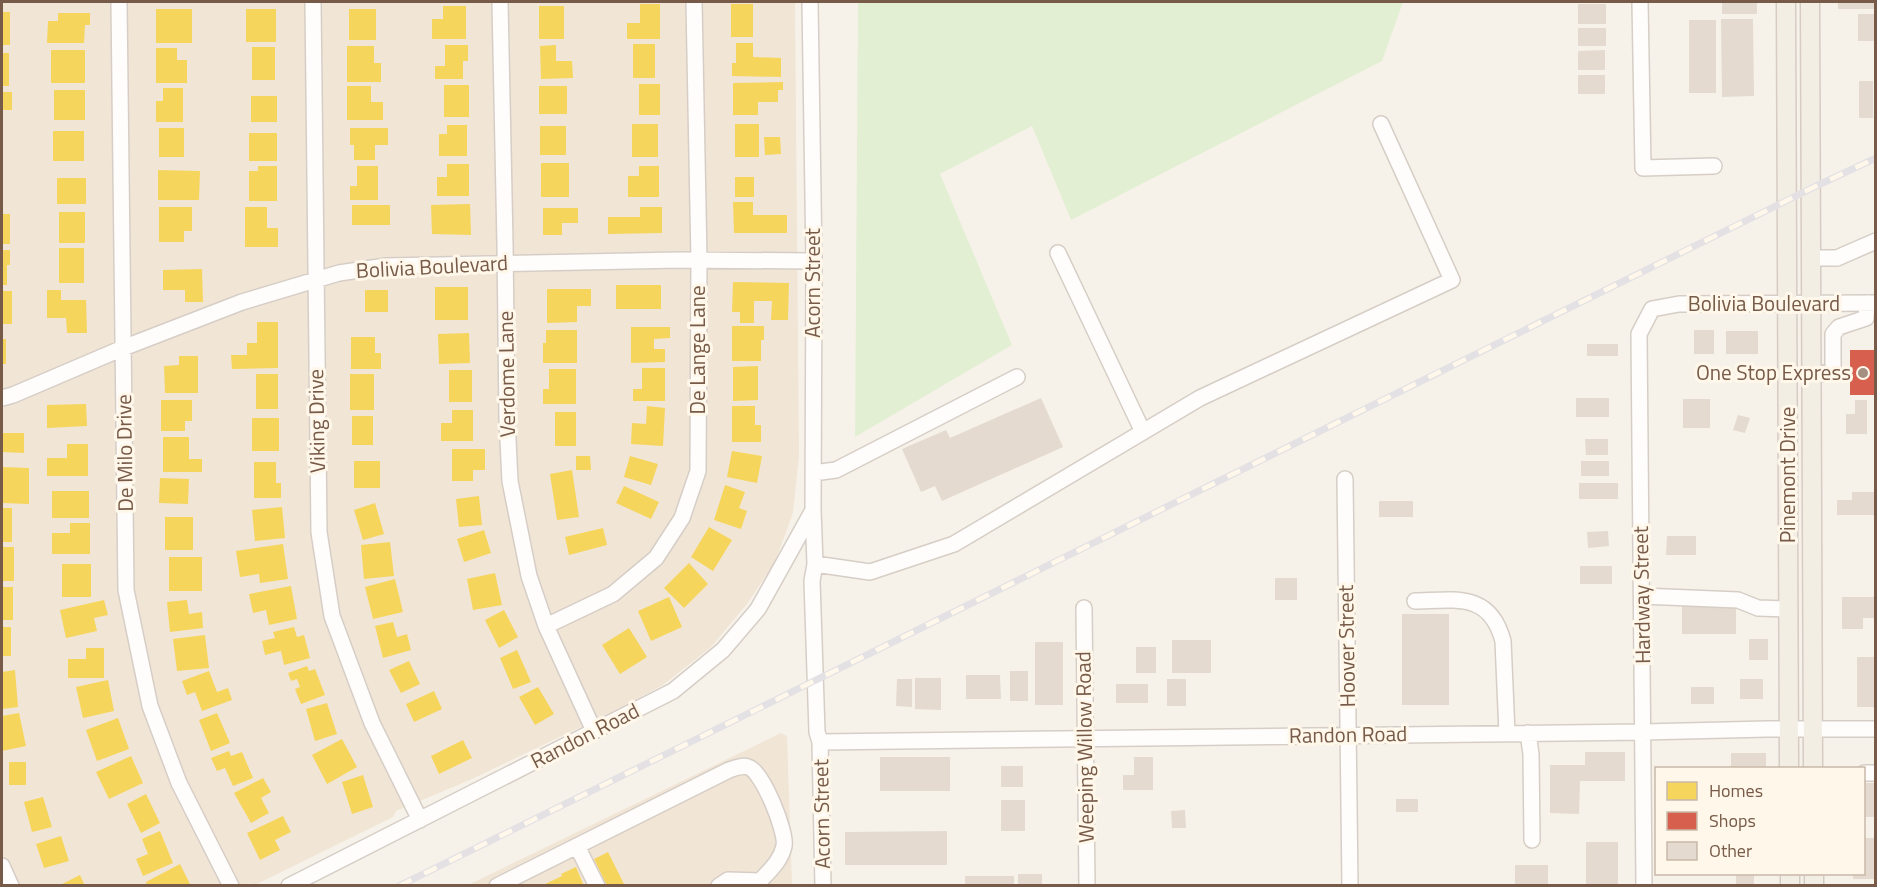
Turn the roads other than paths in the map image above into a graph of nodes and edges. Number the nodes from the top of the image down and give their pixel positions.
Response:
1 (119, 2) edge
2 (313, 2) edge
3 (500, 2) edge
4 (694, 2) edge
5 (810, 2) edge
6 (1640, 2) edge
7 (1786, 2) edge
8 (1810, 2) edge
9 (1786, 81) junction
10 (1811, 81) junction
11 (1381, 124) dead end
12 (1713, 166) dead end
13 (1875, 241) edge
14 (1058, 253) dead end
15 (1812, 258) junction
16 (699, 260) junction
17 (814, 261) junction
18 (505, 263) junction
19 (315, 280) junction
20 (1787, 303) junction
21 (1813, 303) junction
22 (1871, 303) edge
23 (1652, 309) joint
24 (1813, 339) junction
25 (1833, 339) junction
26 (123, 348) junction
27 (1813, 376) junction
28 (1017, 377) dead end
29 (2, 398) edge
30 (1143, 432) junction
31 (813, 473) junction
32 (1346, 478) dead end
33 (813, 510) junction
34 (815, 564) junction
35 (1642, 596) junction
36 (1415, 601) dead end
37 (1084, 608) dead end
38 (1789, 609) junction
39 (546, 626) junction
40 (1789, 729) junction
41 (1813, 729) junction
42 (1875, 729) edge
43 (594, 731) junction
44 (1643, 732) junction
45 (1507, 733) junction
46 (1528, 733) junction
47 (1348, 735) junction
48 (1085, 738) junction
49 (820, 742) junction
50 (1789, 767) edge
51 (1813, 767) edge
52 (420, 820) junction
53 (1532, 840) dead end
54 (577, 846) junction
55 (2, 866) edge
56 (762, 883) edge
57 (10, 885) edge
58 (231, 885) edge
59 (289, 885) edge
60 (497, 885) edge
61 (597, 885) edge
62 (718, 885) edge
63 (823, 885) edge
64 (1087, 885) edge
65 (1350, 885) edge
66 (1644, 885) edge

1 - 26 street, De Milo Drive
2 - 19 street, Viking Drive
3 - 18 street, Verdome Lane
4 - 16 street, De Lange Lane
5 - 17 street, Acorn Street
6 - 12 street
7 - 9 main road, Pinemont Drive
8 - 10 main road, Pinemont Drive
9 - 10 main road
9 - 20 main road, Pinemont Drive
10 - 15 main road, Pinemont Drive
11 - 30 street
13 - 15 street
14 - 30 street
15 - 21 main road, Pinemont Drive
16 - 17 street, Bolivia Boulevard
16 - 18 street, Bolivia Boulevard
16 - 39 street, De Lange Lane
17 - 31 street, Acorn Street
18 - 19 street, Bolivia Boulevard
18 - 39 street, Verdome Lane
19 - 26 street, Bolivia Boulevard
19 - 52 street, Viking Drive
20 - 21 street, Bolivia Boulevard
20 - 23 street, Bolivia Boulevard
20 - 38 main road, Pinemont Drive
21 - 22 street, Bolivia Boulevard
21 - 24 main road, Pinemont Drive
22 - 25 street
23 - 35 street, Hardway Street
24 - 25 street
24 - 27 main road, Pinemont Drive
25 - 27 street
26 - 29 street, Bolivia Boulevard
26 - 58 street, De Milo Drive
27 - 41 main road, Pinemont Drive
28 - 31 street
30 - 34 street
31 - 33 street, Acorn Street
32 - 47 street, Hoover Street
33 - 34 street, Acorn Street
33 - 43 street, Randon Road
34 - 49 street, Acorn Street
35 - 38 street
35 - 44 street, Hardway Street
36 - 45 street
37 - 48 street, Weeping Willow Road
38 - 40 main road, Pinemont Drive
39 - 43 street, Verdome Lane
40 - 41 street, Randon Road
40 - 44 street, Randon Road
40 - 50 main road, Pinemont Drive
41 - 42 street, Randon Road
41 - 51 main road, Pinemont Drive
43 - 52 street, Randon Road
44 - 46 street, Randon Road
44 - 66 street, Hardway Street
45 - 46 street, Randon Road
45 - 47 street, Randon Road
46 - 53 street
47 - 48 street, Randon Road
47 - 65 street, Hoover Street
48 - 49 street, Randon Road
48 - 64 street, Weeping Willow Road
49 - 63 street, Acorn Street
52 - 59 street, Randon Road
54 - 56 street
54 - 60 street
54 - 61 street
55 - 57 street
56 - 62 street

